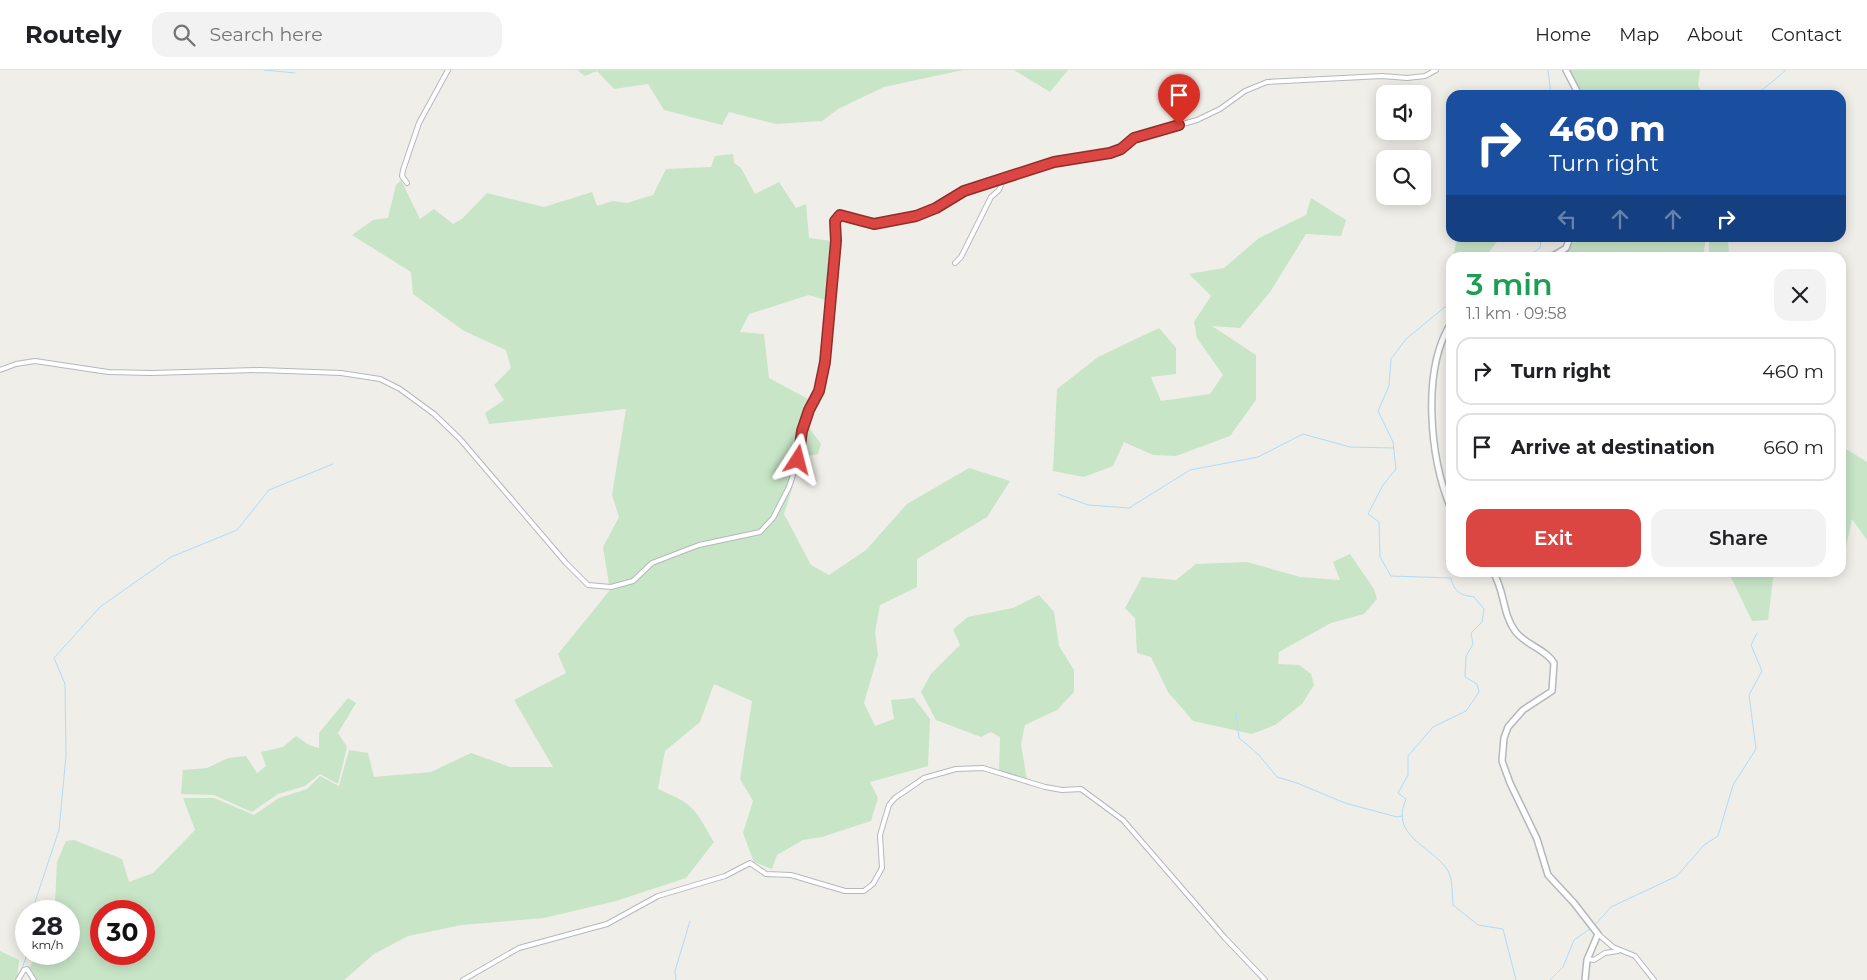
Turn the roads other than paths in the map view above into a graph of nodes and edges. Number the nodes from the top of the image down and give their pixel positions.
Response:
1 (448, 70) edge
2 (1436, 70) edge
3 (1566, 70) edge
4 (1576, 90) edge
5 (1003, 180) junction
6 (407, 184) dead end
7 (1568, 242) edge
8 (1560, 252) edge
9 (955, 264) dead end
10 (1446, 334) edge
11 (0, 370) edge
12 (1446, 491) edge
13 (1496, 577) edge
14 (1598, 933) junction
15 (1620, 951) junction
16 (1587, 959) junction
17 (18, 980) edge
18 (34, 980) edge
19 (462, 980) edge
20 (1266, 980) edge
21 (1585, 980) edge
22 (1654, 980) edge

1 - 6 street
2 - 5 street
3 - 4 street
5 - 9 street
5 - 11 street
7 - 8 street
10 - 12 street
13 - 14 street
14 - 15 street
14 - 16 street
15 - 16 street
15 - 22 street
16 - 21 street
17 - 18 street
19 - 20 street

